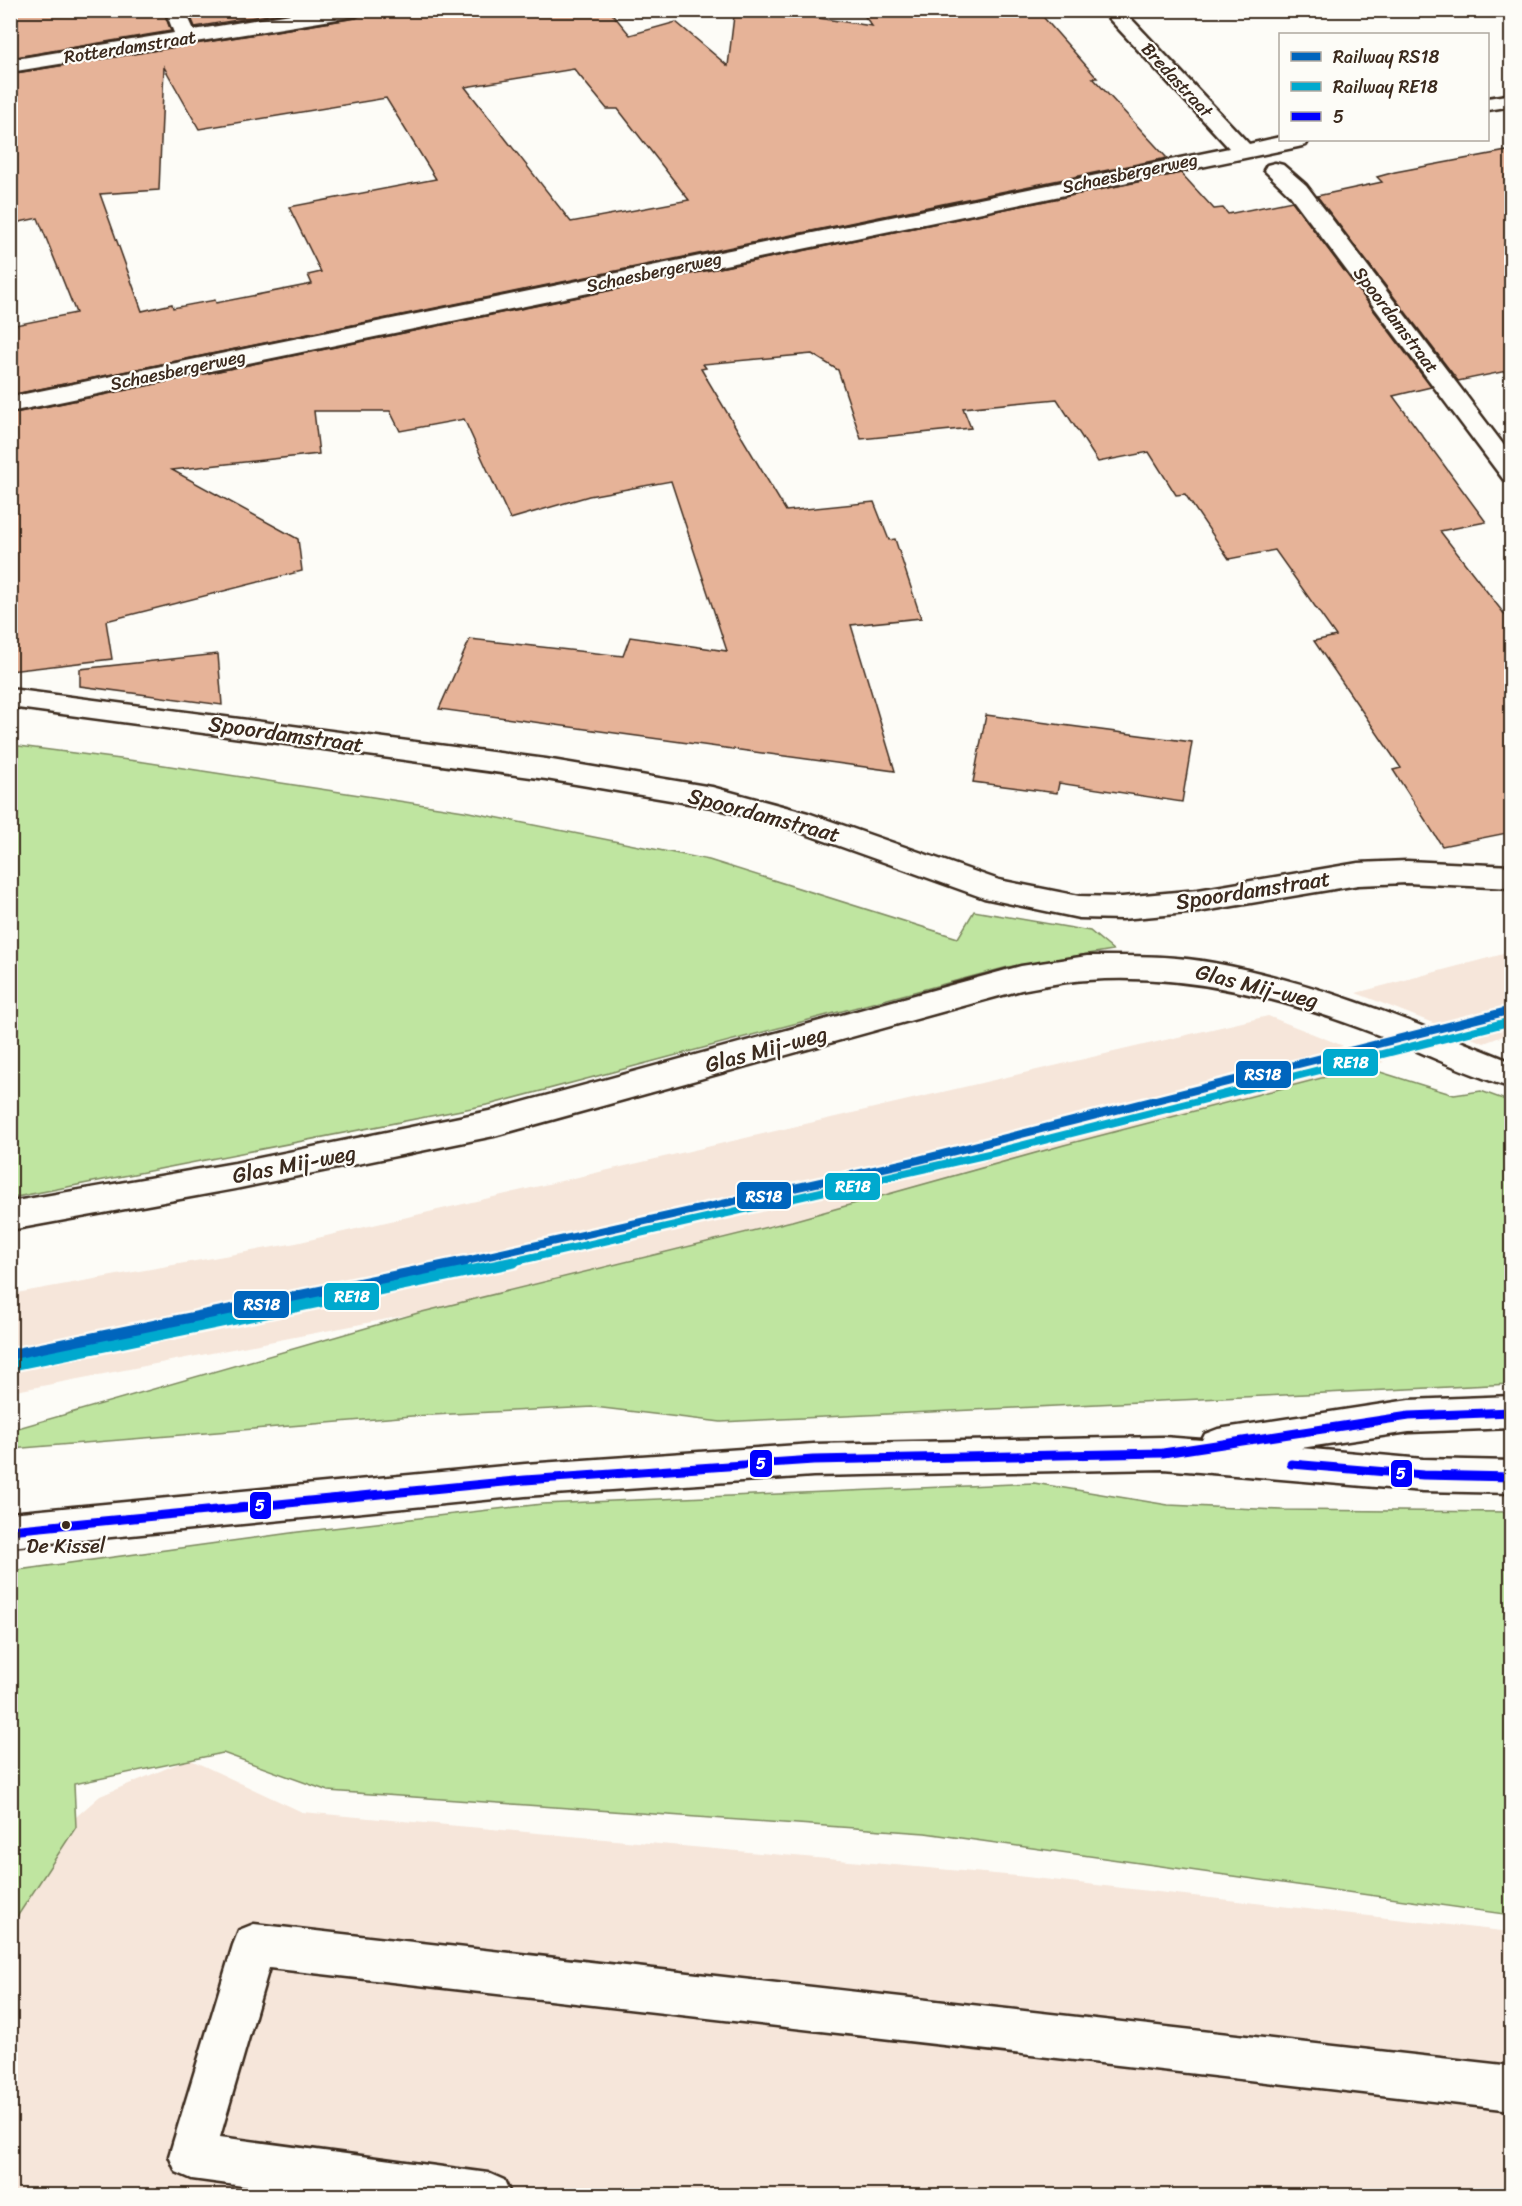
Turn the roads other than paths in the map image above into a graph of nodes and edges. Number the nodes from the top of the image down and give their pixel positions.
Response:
1 (176, 10) edge
2 (356, 10) edge
3 (1112, 10) edge
4 (187, 39) junction
5 (10, 66) edge
6 (1512, 100) edge
7 (1489, 104) edge
8 (1292, 141) edge
9 (1242, 150) junction
10 (1275, 170) dead end
11 (10, 405) edge
12 (1512, 474) edge
13 (10, 698) edge
14 (1512, 877) edge
15 (1512, 1076) edge
16 (10, 1216) edge
17 (1512, 1412) edge
18 (1163, 1453) junction
19 (1512, 1477) edge
20 (10, 1530) edge
21 (1512, 2088) edge
22 (488, 2196) edge

1 - 4 street
2 - 4 street, Rotterdamstraat
3 - 9 street, Bredastraat
4 - 5 street, Rotterdamstraat
6 - 7 street
8 - 9 street, Schaesbergerweg
9 - 11 street, Schaesbergerweg
10 - 12 street, Spoordamstraat
13 - 14 street, Spoordamstraat
15 - 16 street, Glas Mij-weg
17 - 18 street
18 - 19 street
18 - 20 street
21 - 22 street

